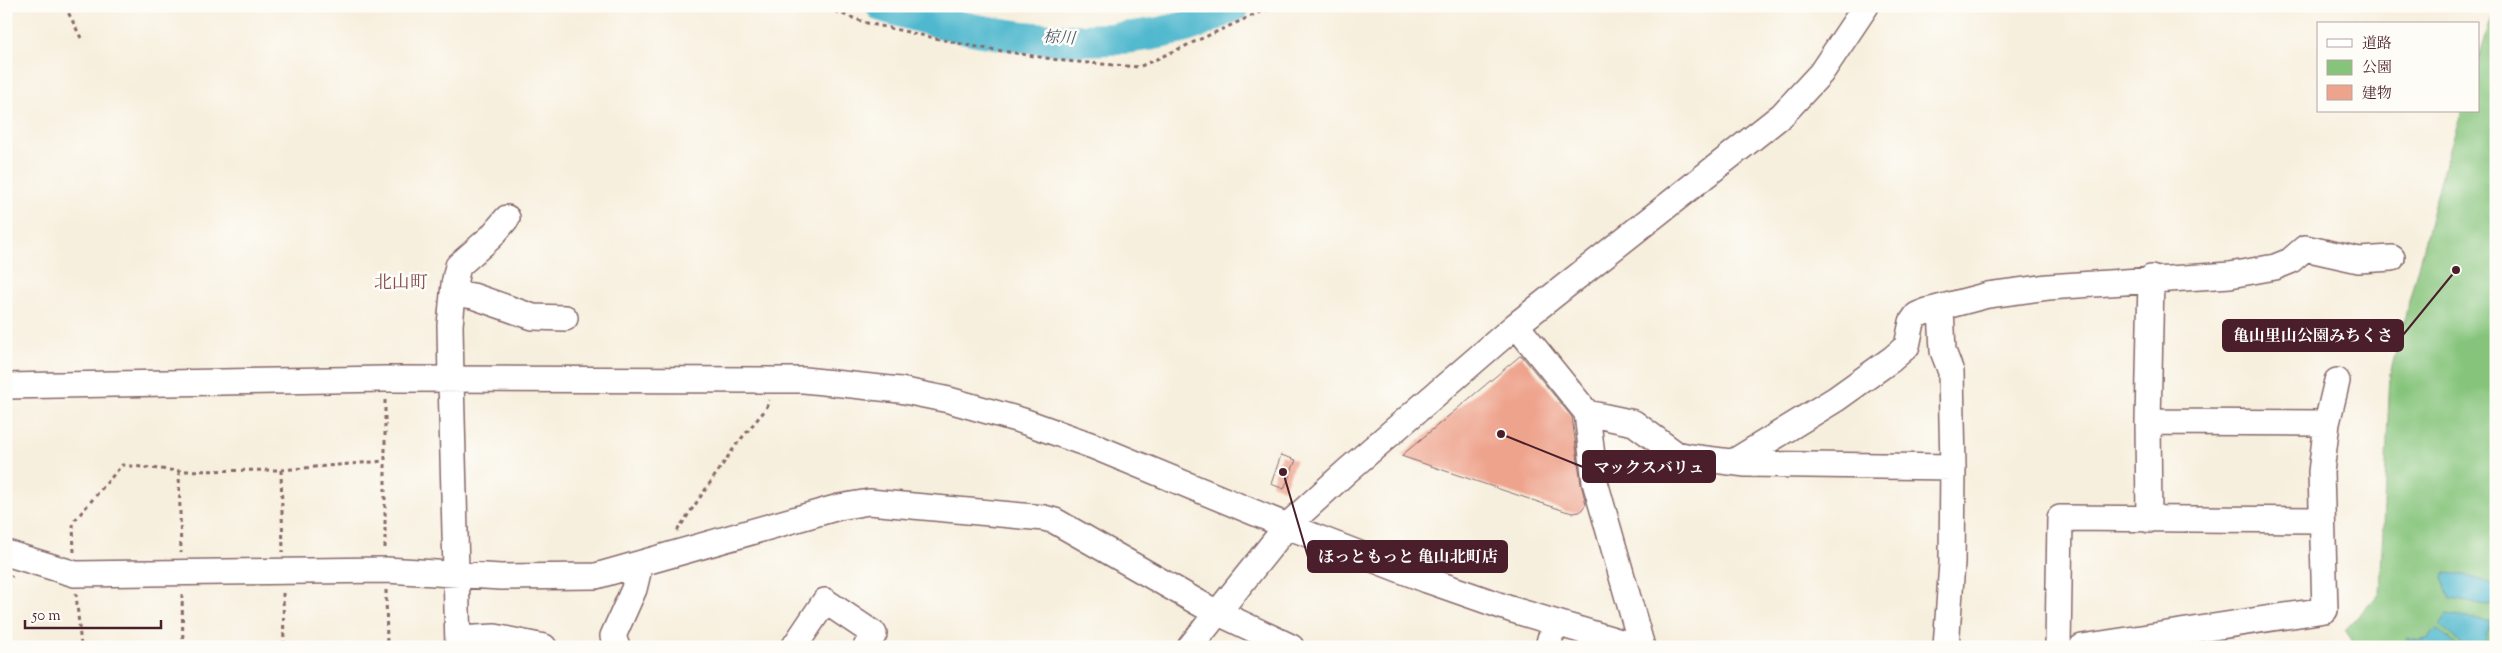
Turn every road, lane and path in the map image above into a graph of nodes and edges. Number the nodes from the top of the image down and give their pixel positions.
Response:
1 (65, 6) edge
2 (820, 6) edge
3 (1050, 6) edge
4 (1127, 6) edge
5 (1281, 6) edge
6 (1866, 6) edge
7 (81, 38) dead end
8 (507, 218) dead end
9 (2392, 258) dead end
10 (2152, 278) junction
11 (453, 293) junction
12 (1941, 308) junction
13 (565, 318) dead end
14 (1516, 325) junction
15 (385, 379) junction
16 (451, 380) junction
17 (775, 380) junction
18 (2337, 382) dead end
19 (6, 386) edge
20 (1587, 413) junction
21 (2148, 422) junction
22 (2328, 423) junction
23 (384, 461) junction
24 (1735, 461) junction
25 (1953, 467) junction
26 (281, 470) junction
27 (179, 471) junction
28 (2149, 520) junction
29 (2322, 520) junction
30 (1287, 526) junction
31 (6, 553) edge
32 (666, 556) junction
33 (640, 564) junction
34 (386, 570) junction
35 (284, 571) junction
36 (181, 572) junction
37 (75, 574) junction
38 (456, 574) junction
39 (1219, 613) junction
40 (458, 643) edge
41 (80, 647) edge
42 (183, 647) edge
43 (284, 647) edge
44 (387, 647) edge
45 (544, 647) edge
46 (617, 647) edge
47 (794, 647) edge
48 (866, 647) edge
49 (1190, 647) edge
50 (1291, 647) edge
51 (1638, 647) edge
52 (1642, 647) edge
53 (1946, 647) edge
54 (2058, 647) edge
55 (2082, 647) edge

1 - 7 path
2 - 5 path
3 - 4 path
6 - 14 street
8 - 11 street
9 - 10 street
10 - 12 street
10 - 21 street
11 - 13 street
11 - 16 street
12 - 24 street
12 - 25 street
14 - 20 street
14 - 30 street
15 - 16 street
15 - 19 street
15 - 23 path
16 - 17 street
16 - 38 street
17 - 30 street
17 - 32 path
18 - 22 street
20 - 24 street
20 - 52 street
21 - 22 street
21 - 28 street
22 - 29 street
23 - 26 path
23 - 34 path
24 - 25 street
25 - 53 street
26 - 27 path
26 - 35 path
27 - 36 path
27 - 37 path
28 - 29 street
28 - 54 street
29 - 55 street
30 - 39 street
30 - 51 street
31 - 37 street
32 - 33 street
32 - 39 street
33 - 38 street
33 - 46 street
34 - 35 street
34 - 38 street
34 - 44 path
35 - 36 street
35 - 43 path
36 - 37 street
36 - 42 path
37 - 41 path
38 - 40 street
39 - 49 street
39 - 50 street
40 - 45 street
47 - 48 street

